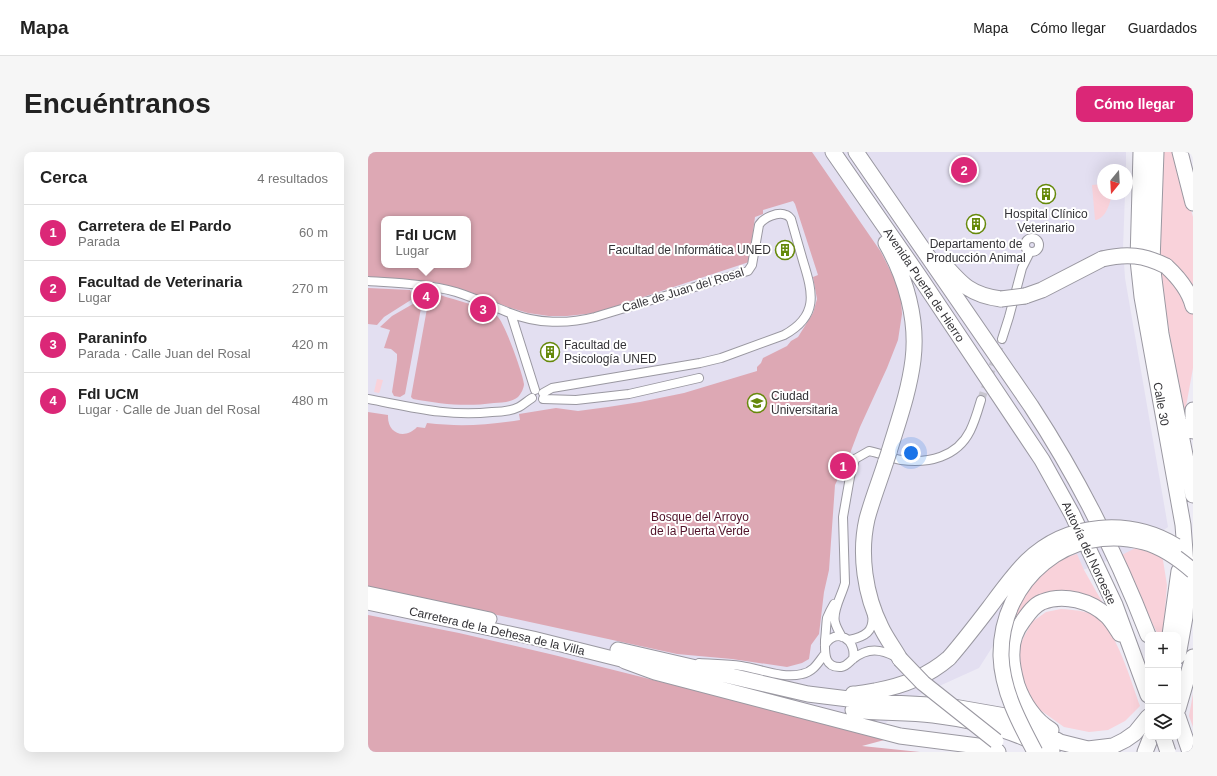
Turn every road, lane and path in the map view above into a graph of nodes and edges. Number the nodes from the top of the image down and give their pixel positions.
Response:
1 (830, 152) edge
2 (833, 152) edge
3 (856, 152) edge
4 (1141, 152) edge
5 (1156, 152) edge
6 (1180, 152) edge
7 (891, 203) junction
8 (1193, 204) edge
9 (1030, 252) dead end
10 (368, 281) edge
11 (1142, 297) junction
12 (1193, 306) edge
13 (511, 314) junction
14 (1002, 339) tunnel mouth
15 (700, 378) dead end
16 (540, 394) junction
17 (368, 399) edge
18 (981, 400) tunnel mouth
19 (1031, 406) joint
20 (1193, 410) edge
21 (1015, 418) joint
22 (1193, 431) edge
23 (1193, 495) edge
24 (1193, 558) edge
25 (1186, 571) edge
26 (846, 572) junction
27 (868, 592) junction
28 (368, 593) edge
29 (368, 603) edge
30 (1147, 632) edge
31 (1171, 632) edge
32 (1174, 632) edge
33 (845, 638) junction
34 (1181, 639) edge
35 (825, 645) junction
36 (824, 655) junction
37 (1133, 655) junction
38 (622, 656) junction
39 (1193, 657) edge
40 (854, 659) junction
41 (900, 659) junction
42 (694, 662) junction
43 (1145, 688) edge
44 (1179, 704) edge
45 (1145, 713) edge
46 (1145, 721) edge
47 (1181, 725) edge
48 (1150, 740) edge
49 (1164, 740) edge
50 (1166, 740) edge
51 (997, 746) edge
52 (1189, 747) edge
53 (1009, 752) edge
54 (1035, 752) edge
55 (1052, 752) edge
56 (1145, 752) edge
57 (1161, 752) edge
58 (1168, 752) edge

1 - 27 highway
2 - 21 highway, Avenida Puerta de Hierro
3 - 7 highway, Avenida Puerta de Hierro
4 - 11 highway, Calle 30
5 - 23 highway, Calle 30
6 - 8 highway
7 - 12 highway, bridge
7 - 19 highway, Avenida Puerta de Hierro
9 - 14 street
10 - 13 street
11 - 25 highway
11 - 34 highway, Calle 30
13 - 16 street
13 - 16 street, Calle de Juan del Rosal
15 - 16 street
16 - 17 street
18 - 26 street
19 - 30 highway, Autovía del Noroeste
20 - 22 highway
21 - 37 highway, Autovía del Noroeste
24 - 42 highway, bridge
25 - 31 highway
25 - 32 highway
25 - 54 highway, bridge
26 - 33 street
26 - 35 street
27 - 33 street
27 - 41 highway
28 - 38 main road, Carretera de la Dehesa de la Villa
29 - 38 main road, Carretera de la Dehesa de la Villa
33 - 35 street
33 - 40 street
35 - 36 street
36 - 40 street
36 - 42 street
37 - 43 highway, Autovía del Noroeste
37 - 45 highway
38 - 42 highway
38 - 46 highway
38 - 51 highway
38 - 55 highway
39 - 44 highway
40 - 41 street
41 - 51 highway, bridge
47 - 52 highway
48 - 56 highway
49 - 58 highway, bridge
50 - 57 highway
51 - 53 highway

